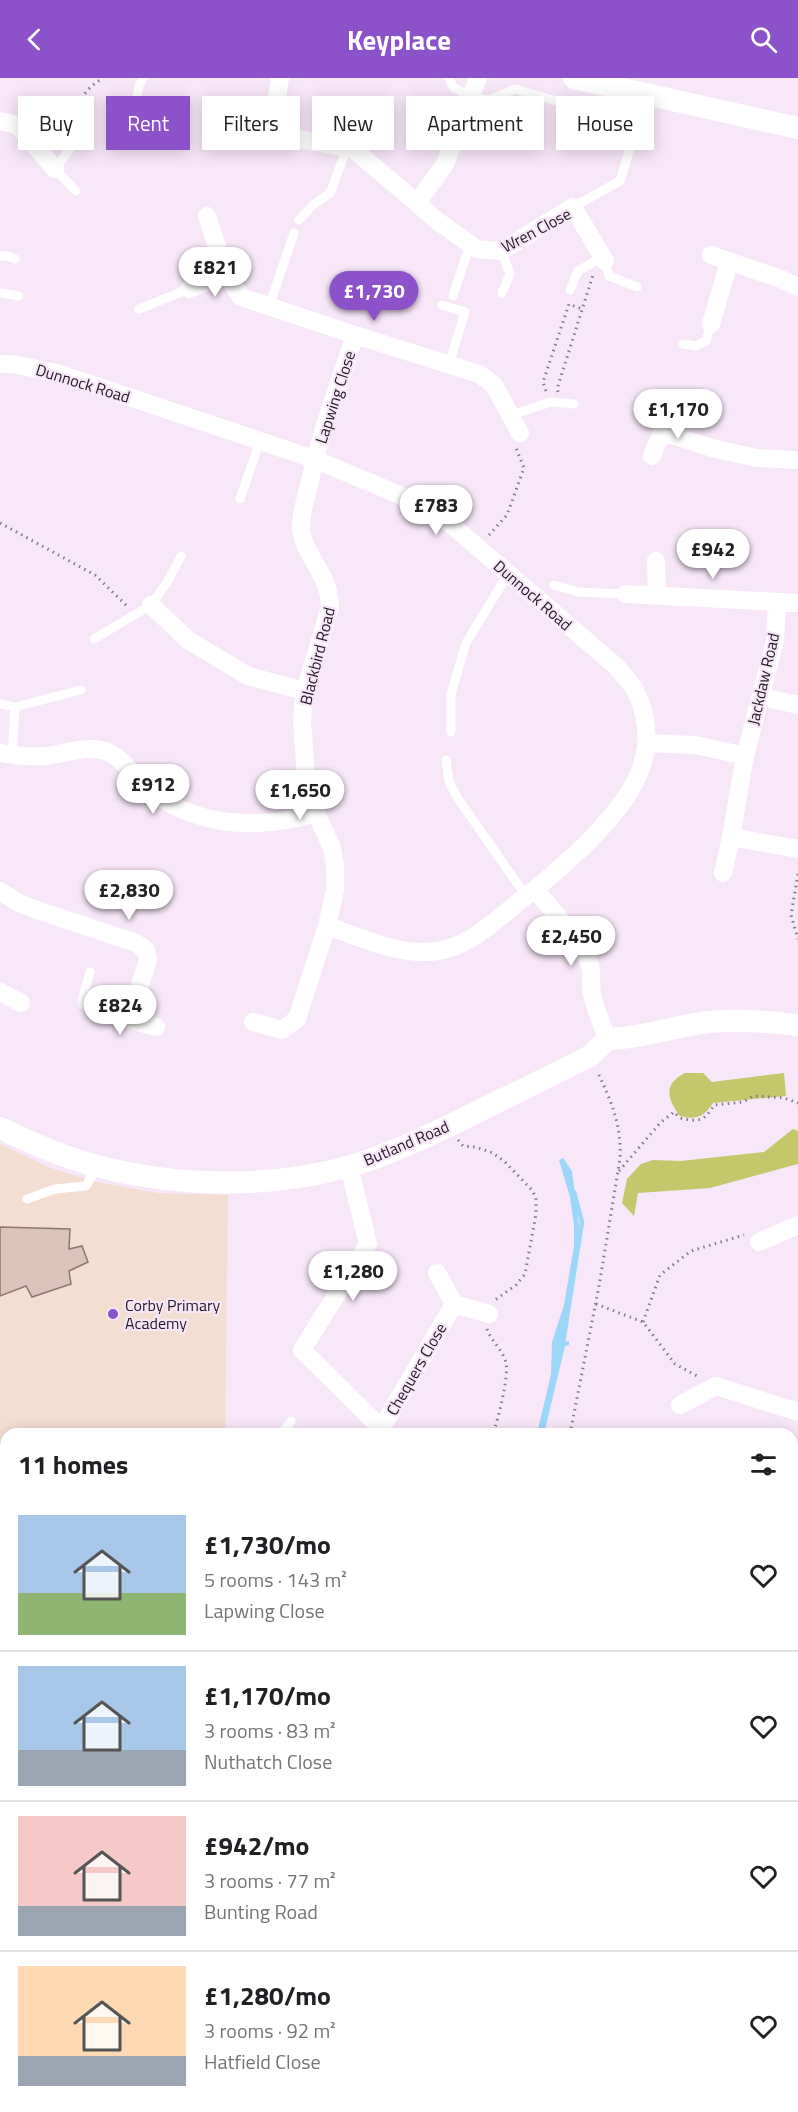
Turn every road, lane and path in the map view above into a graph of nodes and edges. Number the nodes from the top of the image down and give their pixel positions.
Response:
1 (103, 78) edge
2 (143, 78) edge
3 (280, 78) edge
4 (449, 78) edge
5 (478, 78) edge
6 (574, 78) edge
7 (84, 96) edge
8 (137, 96) edge
9 (469, 96) edge
10 (471, 96) edge
11 (497, 96) edge
12 (539, 96) edge
13 (0, 121) edge
14 (798, 128) edge
15 (312, 141) edge
16 (69, 150) edge
17 (346, 150) edge
18 (354, 150) edge
19 (450, 150) edge
20 (629, 150) edge
21 (55, 169) junction
22 (76, 191) dead end
23 (417, 202) junction
24 (573, 207) junction
25 (207, 216) dead end
26 (299, 220) dead end
27 (294, 233) dead end
28 (470, 244) junction
29 (501, 251) junction
30 (711, 255) dead end
31 (0, 256) edge
32 (15, 259) dead end
33 (604, 259) junction
34 (729, 262) junction
35 (226, 274) junction
36 (637, 286) dead end
37 (798, 287) edge
38 (189, 289) joint
39 (570, 290) dead end
40 (502, 293) dead end
41 (0, 294) edge
42 (19, 296) dead end
43 (453, 296) dead end
44 (442, 305) dead end
45 (269, 307) junction
46 (139, 309) dead end
47 (582, 309) junction
48 (711, 324) joint
49 (355, 335) junction
50 (683, 344) dead end
51 (0, 364) edge
52 (449, 364) junction
53 (546, 392) dead end
54 (562, 402) junction
55 (574, 404) dead end
56 (668, 411) dead end
57 (512, 416) junction
58 (662, 432) junction
59 (520, 433) joint
60 (260, 441) junction
61 (652, 456) dead end
62 (314, 459) junction
63 (798, 460) edge
64 (240, 500) dead end
65 (0, 523) edge
66 (478, 547) junction
67 (181, 556) dead end
68 (656, 561) dead end
69 (508, 574) junction
70 (554, 585) dead end
71 (626, 594) joint
72 (657, 595) junction
73 (777, 602) junction
74 (798, 603) edge
75 (144, 610) junction
76 (94, 639) dead end
77 (81, 690) dead end
78 (305, 691) junction
79 (762, 697) junction
80 (0, 704) edge
81 (798, 705) edge
82 (15, 707) junction
83 (451, 732) dead end
84 (647, 743) junction
85 (6, 754) edge
86 (745, 756) junction
87 (446, 760) dead end
88 (316, 813) junction
89 (732, 837) junction
90 (798, 849) edge
91 (723, 873) dead end
92 (798, 874) edge
93 (0, 891) edge
94 (531, 893) junction
95 (327, 926) junction
96 (798, 939) edge
97 (90, 972) dead end
98 (0, 992) edge
99 (21, 1004) dead end
100 (95, 1010) joint
101 (129, 1020) junction
102 (253, 1022) dead end
103 (798, 1025) edge
104 (156, 1027) dead end
105 (608, 1039) junction
106 (590, 1056) junction
107 (798, 1102) edge
108 (447, 1126) junction
109 (0, 1128) edge
110 (97, 1166) junction
111 (350, 1166) junction
112 (617, 1172) junction
113 (27, 1199) dead end
114 (798, 1225) edge
115 (759, 1242) joint
116 (437, 1273) dead end
117 (454, 1304) junction
118 (596, 1304) junction
119 (489, 1314) junction
120 (643, 1322) junction
121 (716, 1386) junction
122 (680, 1405) dead end
123 (798, 1412) edge
124 (291, 1421) dead end
125 (286, 1428) edge
126 (376, 1428) edge
127 (382, 1428) edge
128 (494, 1428) edge
129 (571, 1428) edge
130 (798, 1471) edge
131 (798, 1479) edge

1 - 7 path
2 - 8 lane
3 - 15 street, Wren Close
4 - 9 lane
5 - 10 street
6 - 14 street
11 - 12 lane
13 - 21 street
16 - 21 lane
17 - 26 lane
18 - 23 street, Wren Close
19 - 23 street
20 - 24 lane
21 - 22 lane
23 - 28 street, Wren Close
24 - 29 street, Wren Close
24 - 33 street, Wren Close
25 - 35 street, Lapwing Close
27 - 45 lane
28 - 29 street, Wren Close
28 - 43 lane
29 - 40 lane
30 - 34 street
31 - 32 lane
33 - 36 lane
33 - 39 lane
33 - 47 path
34 - 37 street
34 - 48 street
35 - 38 street
35 - 45 street, Lapwing Close
38 - 46 lane
41 - 42 lane
44 - 52 lane
45 - 49 street, Lapwing Close
47 - 53 path
47 - 54 path
48 - 50 lane
49 - 52 street, Lapwing Close
49 - 62 street, Lapwing Close
51 - 60 street, Dunnock Road
52 - 57 street, Lapwing Close
54 - 55 lane
54 - 57 lane
56 - 58 street
57 - 59 street, Lapwing Close
58 - 61 street
58 - 63 street
59 - 66 path
60 - 62 street, Dunnock Road
60 - 64 lane
62 - 66 street, Dunnock Road
62 - 78 street, Blackbird Road
65 - 75 path
66 - 69 street, Dunnock Road
67 - 75 lane
68 - 72 street
69 - 83 lane
69 - 84 street, Dunnock Road
70 - 71 lane
71 - 72 street
72 - 73 street
73 - 74 street
73 - 79 street, Jackdaw Road
75 - 76 lane
75 - 78 street
77 - 82 lane
78 - 88 street, Blackbird Road
79 - 81 street
79 - 86 street, Jackdaw Road
80 - 82 lane
82 - 85 lane
84 - 86 street
84 - 94 street, Dunnock Road
85 - 88 street
86 - 89 street, Jackdaw Road
87 - 94 lane
88 - 95 street, Blackbird Road
89 - 90 street
89 - 91 street, Jackdaw Road
92 - 96 path
93 - 101 street
94 - 95 street
94 - 105 street
95 - 102 street, Blackbird Road
97 - 100 lane
98 - 99 street
100 - 101 street
101 - 104 street
103 - 105 street
105 - 106 street, Butland Road
106 - 108 street, Butland Road
106 - 112 path
107 - 112 path
108 - 111 street, Butland Road
108 - 119 path
109 - 110 street, Butland Road
110 - 111 street, Butland Road
110 - 113 lane
111 - 126 street
112 - 118 path
114 - 115 street
115 - 120 path
116 - 117 street, Chequers Close
117 - 119 street, Chequers Close
117 - 127 street, Chequers Close
118 - 120 path
118 - 129 path
119 - 128 path
120 - 121 path
121 - 122 street
121 - 123 street
124 - 125 lane
130 - 131 street

